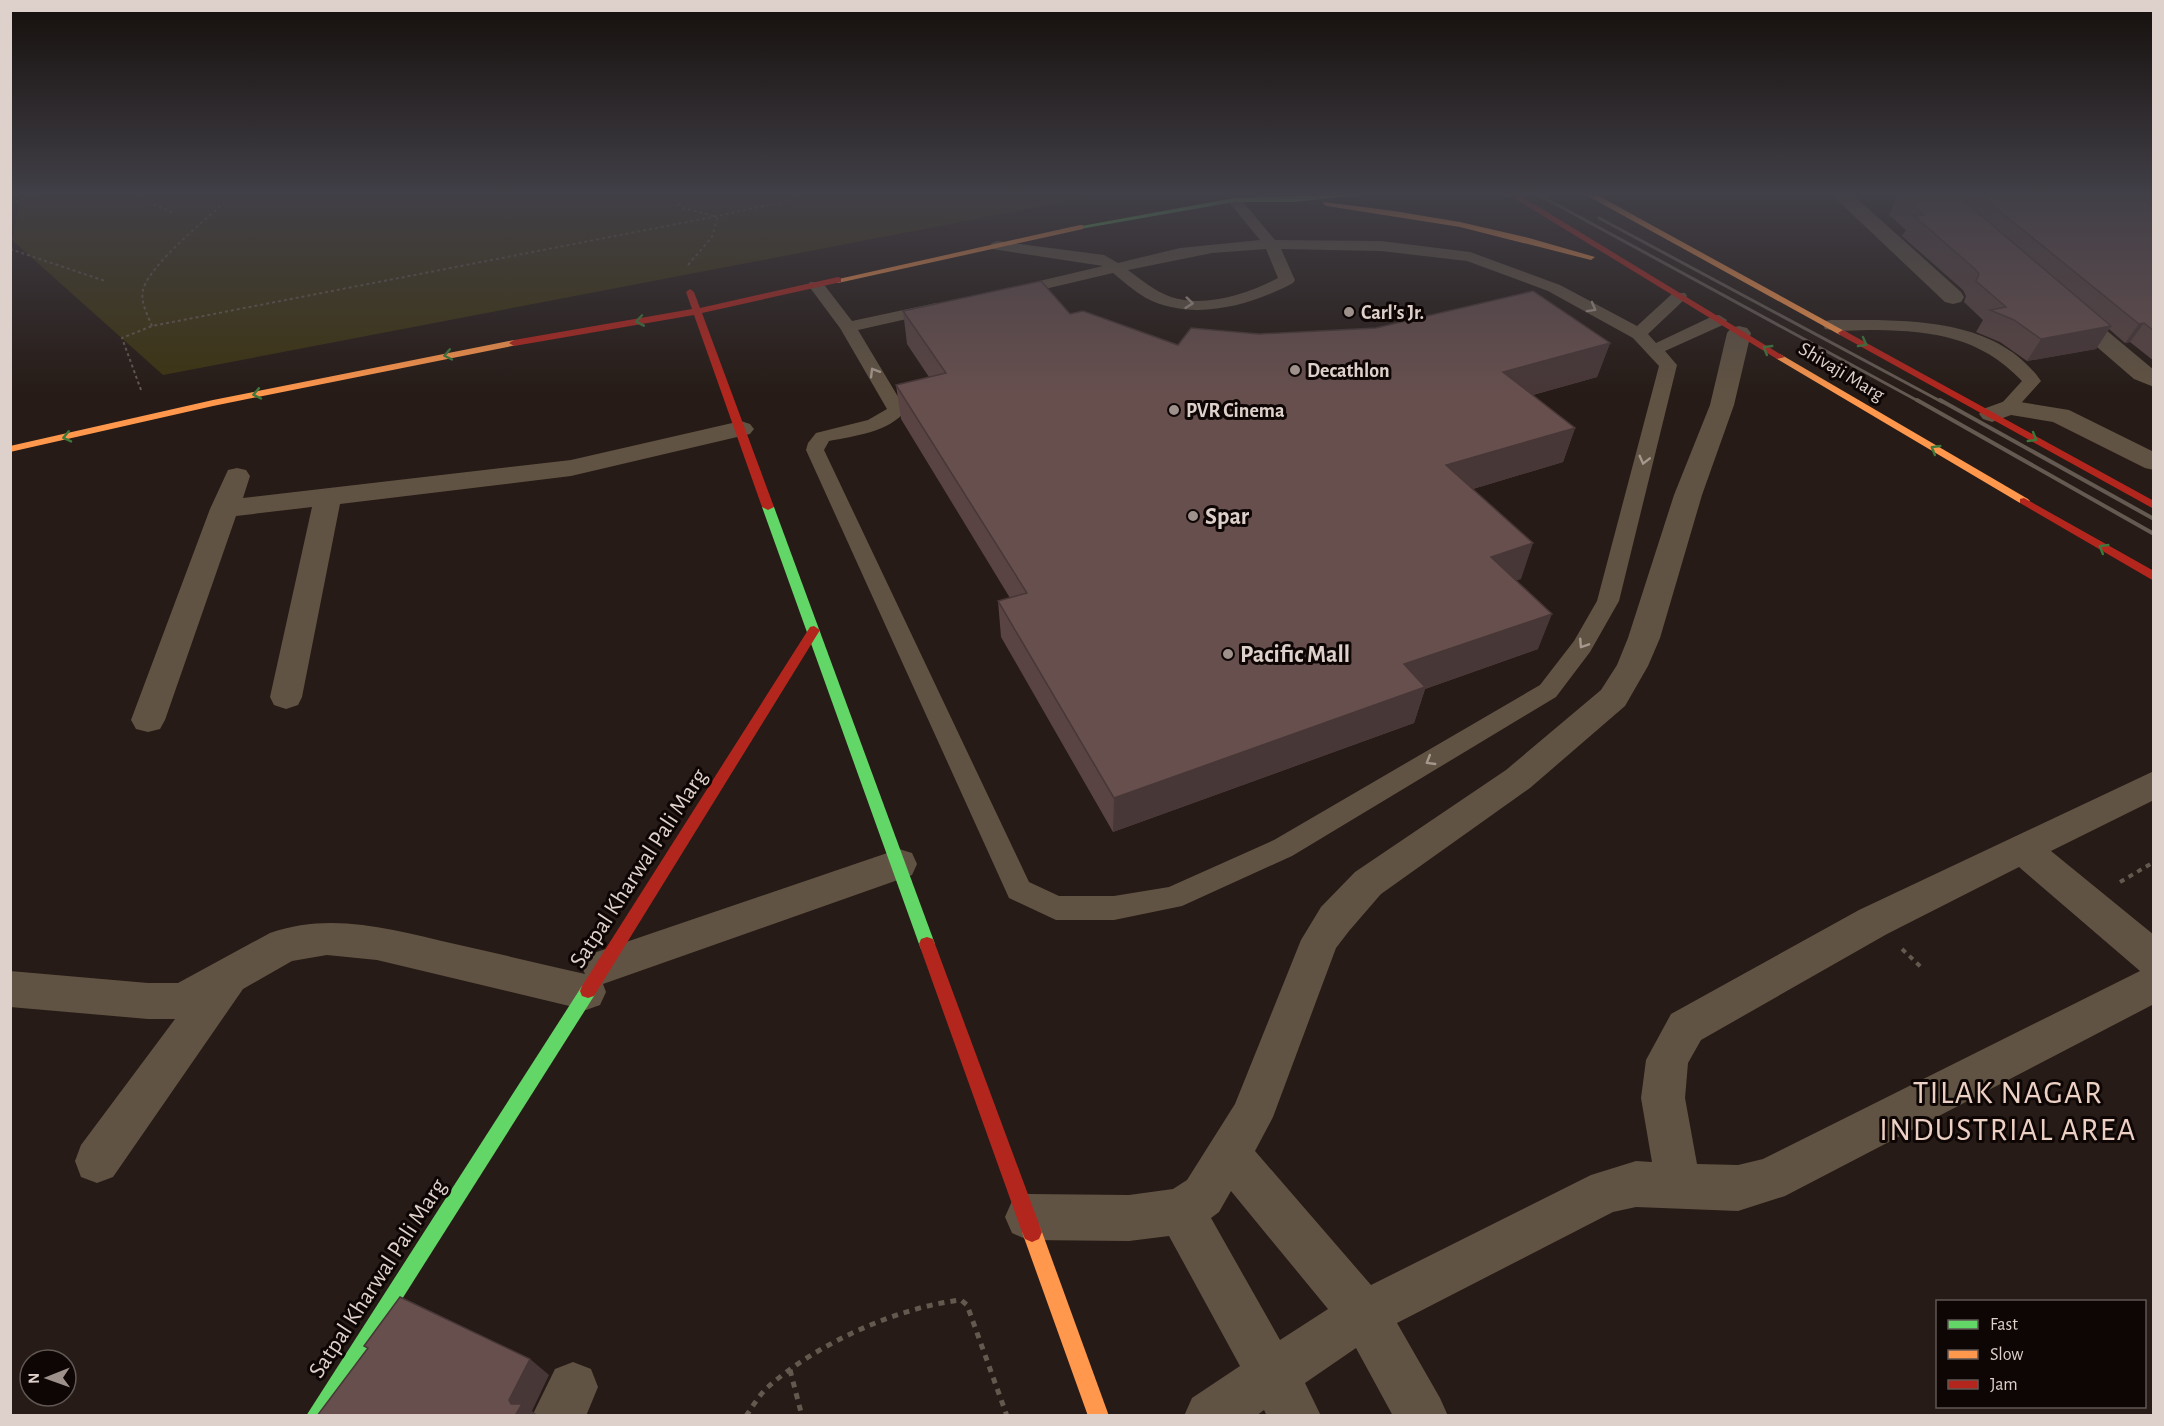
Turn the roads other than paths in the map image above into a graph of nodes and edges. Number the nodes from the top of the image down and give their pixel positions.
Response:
1 (925, 262) edge
2 (1107, 262) edge
3 (1145, 262) edge
4 (1279, 262) edge
5 (1482, 262) edge
6 (1608, 262) edge
7 (1622, 262) edge
8 (1711, 262) edge
9 (1914, 262) edge
10 (1119, 268) junction
11 (1636, 270) junction
12 (816, 285) junction
13 (690, 292) road end
14 (995, 296) edge
15 (1679, 296) junction
16 (2052, 296) edge
17 (1953, 297) dead end
18 (949, 305) edge
19 (698, 311) junction
20 (1832, 325) junction
21 (848, 327) junction
22 (1729, 327) junction
23 (1639, 333) junction
24 (1654, 350) junction
25 (2154, 380) edge
26 (2000, 410) junction
27 (741, 429) junction
28 (10, 449) edge
29 (2149, 457) edge
30 (237, 476) dead end
31 (328, 496) junction
32 (2154, 506) edge
33 (224, 509) junction
34 (2154, 577) edge
35 (814, 630) junction
36 (286, 697) dead end
37 (148, 720) dead end
38 (2154, 784) edge
39 (2023, 849) junction
40 (899, 864) junction
41 (2154, 959) edge
42 (232, 973) junction
43 (594, 980) junction
44 (2154, 984) edge
45 (10, 989) edge
46 (1230, 1155) junction
47 (97, 1161) dead end
48 (1679, 1185) junction
49 (1181, 1210) junction
50 (1028, 1217) junction
51 (1364, 1314) junction
52 (1273, 1372) junction
53 (316, 1416) edge
54 (1099, 1416) edge
55 (1210, 1416) edge
56 (1295, 1416) edge
57 (1422, 1416) edge

1 - 12 street
2 - 10 lane
3 - 10 lane
10 -> 4 lane
5 -> 23 lane
6 - 11 street
7 - 11 street, Shivaji Marg
8 - 20 street, Shivaji Marg
9 - 17 street
10 - 14 lane
11 - 15 street, Shivaji Marg
12 - 19 street
12 - 21 lane
13 - 19 street
15 - 22 street, Shivaji Marg
15 - 23 lane
16 - 25 street
18 - 21 lane
19 - 27 street
19 -> 28 street
20 -> 26 street, Shivaji Marg
20 - 26 lane
24 -> 21 lane
22 - 24 lane
34 -> 22 street, Shivaji Marg
22 - 46 street
23 - 24 lane
26 - 29 street
26 -> 32 street, Shivaji Marg
27 - 31 street
27 - 35 street
30 - 33 street
31 - 33 street
31 - 36 street
33 - 37 street
35 - 40 street
35 - 43 street, Satpal Kharwal Pali Marg
38 - 39 street
39 - 41 street
39 - 48 street
40 - 43 street
40 - 50 street
42 - 43 street
42 - 45 street
42 - 47 street
43 - 53 street, Satpal Kharwal Pali Marg
44 - 48 street
46 - 49 street
46 - 51 street
48 - 51 street
49 - 50 street
49 - 52 street
50 - 54 street
51 - 52 street
51 - 57 street
52 - 55 street
52 - 56 street

